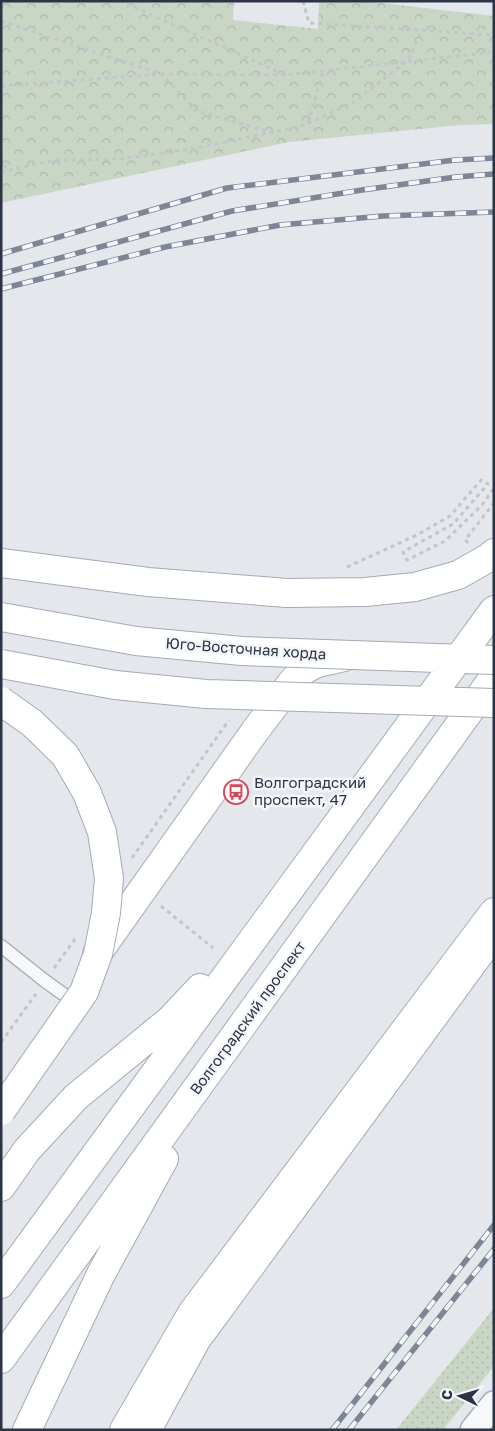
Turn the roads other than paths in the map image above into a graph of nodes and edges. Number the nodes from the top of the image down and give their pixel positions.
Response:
1 (485, 553) edge
2 (1, 563) edge
3 (1, 618) edge
4 (487, 620) edge
5 (494, 662) edge
6 (1, 664) edge
7 (494, 677) edge
8 (1, 701) edge
9 (486, 701) edge
10 (276, 908) junction
11 (494, 912) edge
12 (494, 934) edge
13 (1, 946) edge
14 (56, 989) junction
15 (218, 1059) junction
16 (1, 1096) edge
17 (1, 1111) edge
18 (1, 1187) edge
19 (1, 1284) edge
20 (1, 1359) edge
21 (494, 1404) edge
22 (27, 1430) edge
23 (124, 1430) edge
24 (147, 1430) edge
25 (472, 1430) edge

1 - 2 main road
3 - 5 main road, Юго-Восточная хорда, bridge
4 - 10 main road, bridge
5 - 14 main road
6 - 9 main road, bridge
7 - 9 main road, Волгоградский проспект
8 - 17 main road, bridge
9 - 15 main road, Волгоградский проспект
10 - 18 main road
10 - 19 main road
11 - 23 main road
12 - 24 main road
13 - 14 lane
14 - 16 main road
15 - 20 main road, Волгоградский проспект
15 - 22 main road
21 - 25 street

